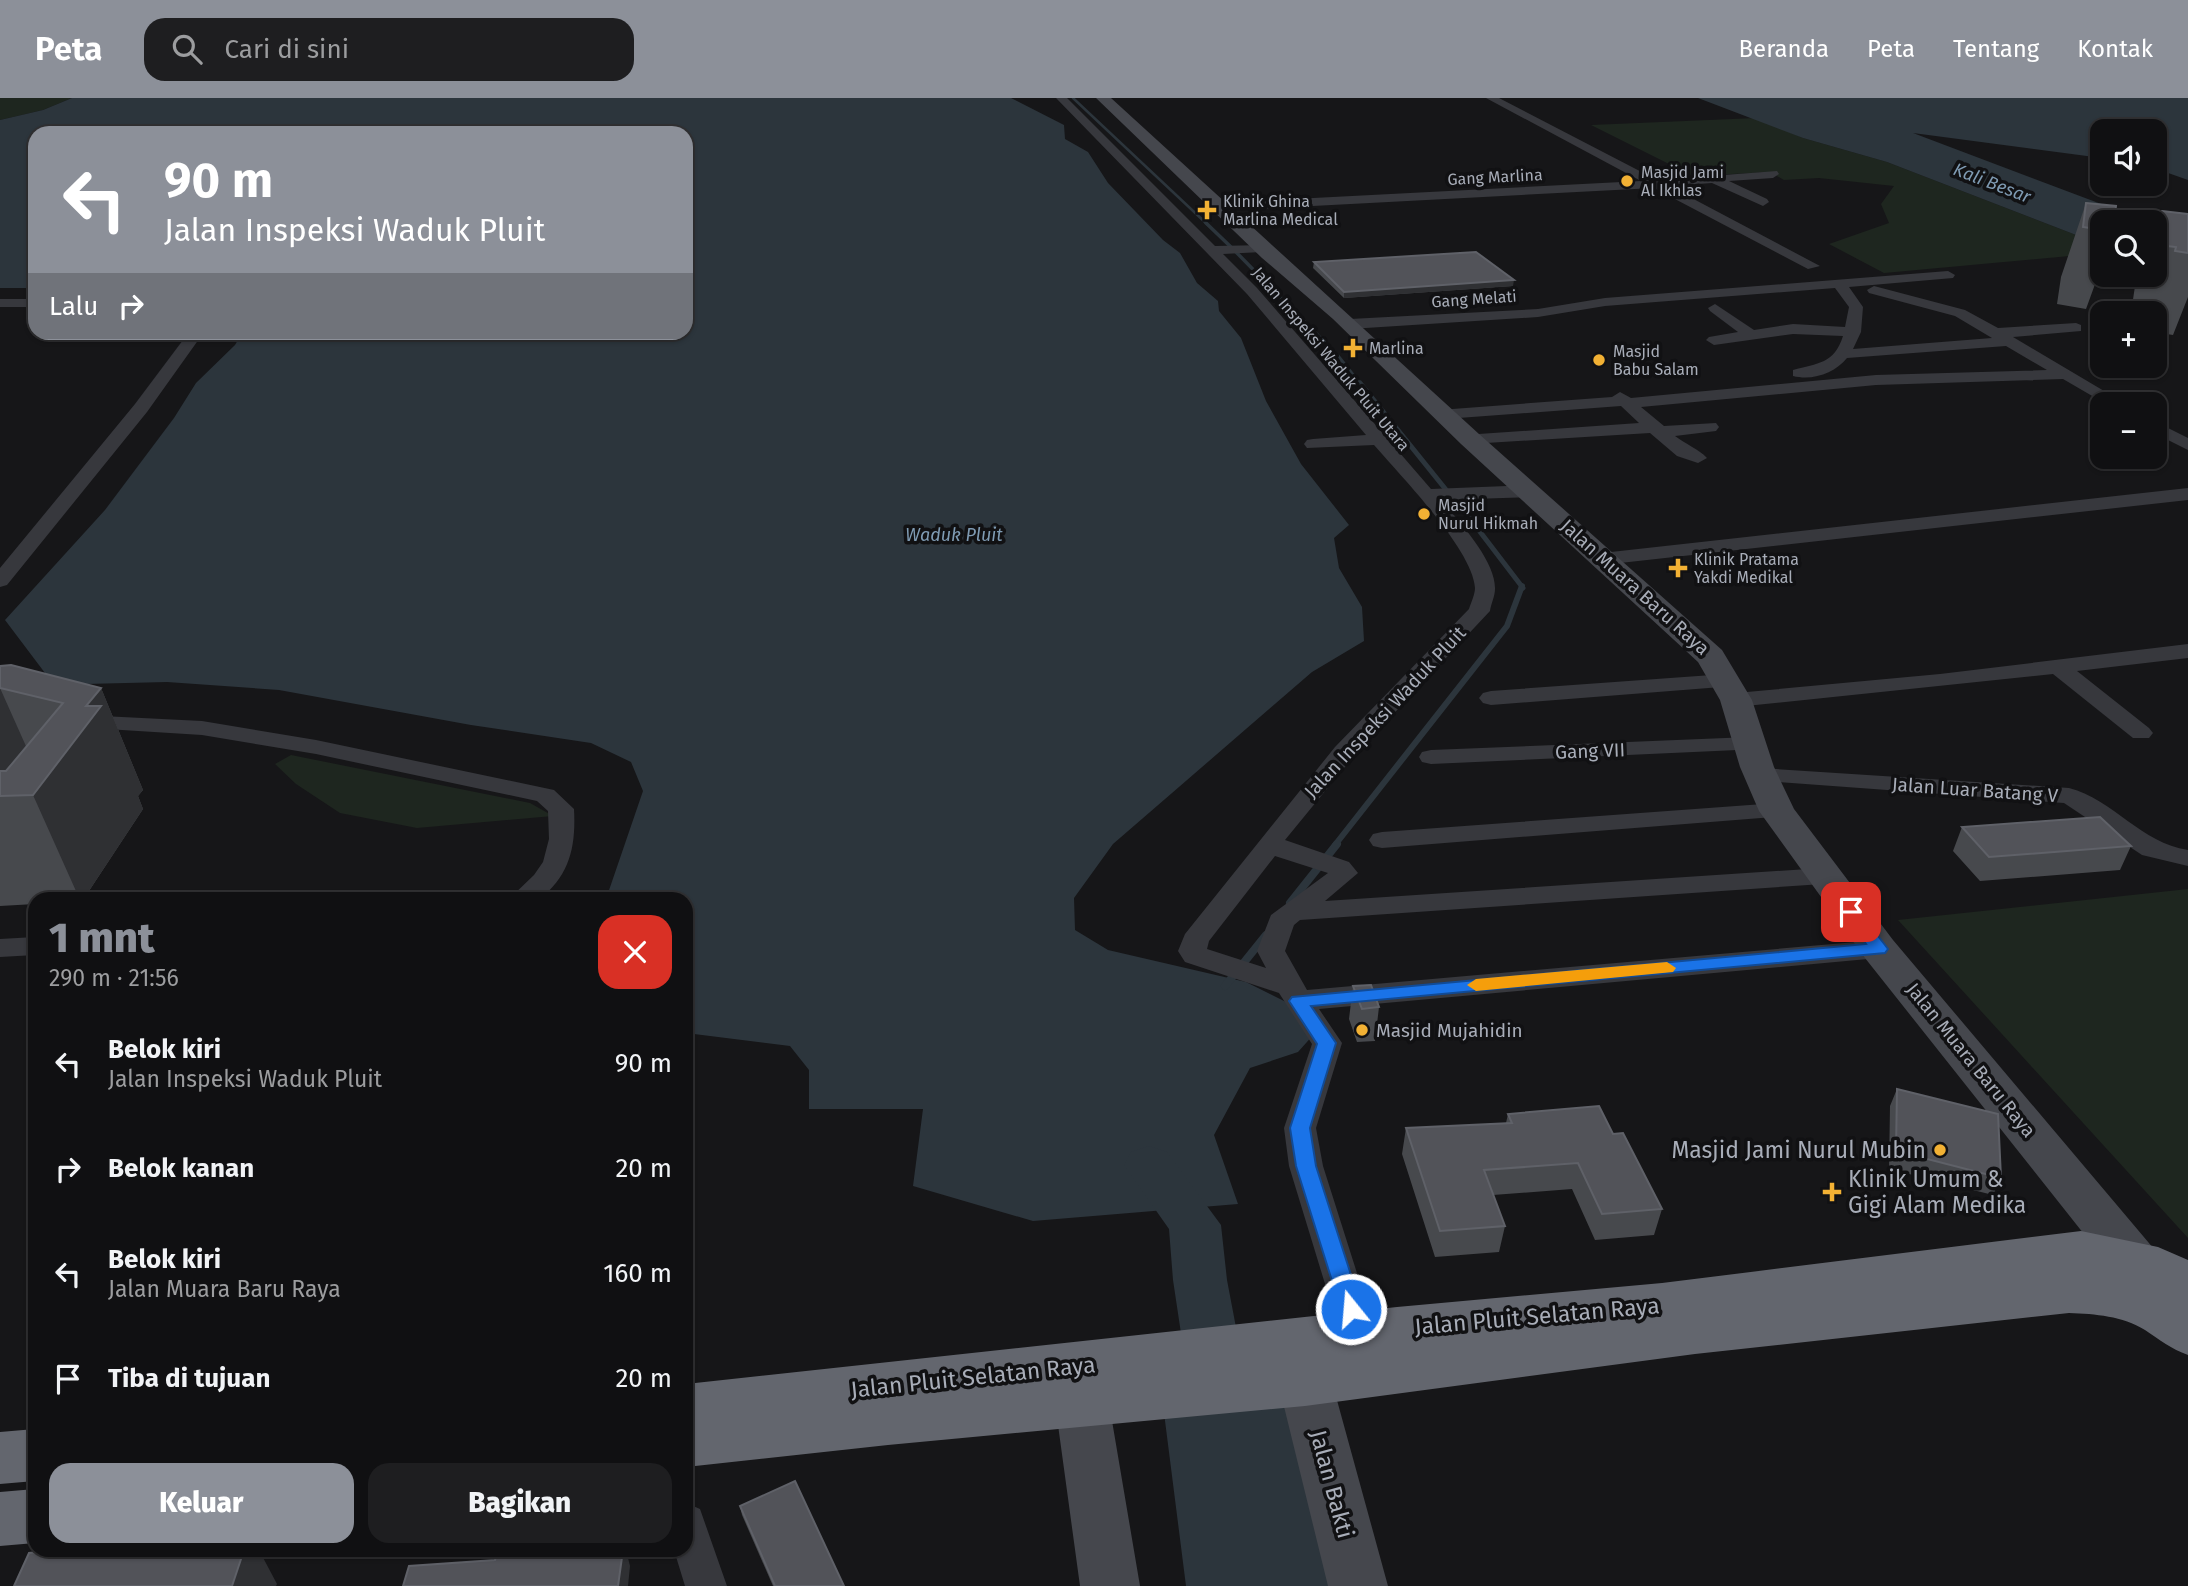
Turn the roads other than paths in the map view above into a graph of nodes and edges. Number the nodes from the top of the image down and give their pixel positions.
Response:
1 (1061, 98) edge
2 (1103, 98) edge
3 (1491, 98) edge
4 (1773, 174) dead end
5 (1713, 178) junction
6 (1654, 184) junction
7 (1763, 202) dead end
8 (1219, 207) junction
9 (1262, 248) junction
10 (1212, 250) junction
11 (1812, 266) dead end
12 (1948, 275) dead end
13 (1842, 284) junction
14 (0, 303) edge
15 (28, 303) edge
16 (1444, 308) dead end
17 (1714, 308) dead end
18 (1345, 319) junction
19 (2076, 328) dead end
20 (1853, 332) junction
21 (1751, 335) junction
22 (2005, 337) junction
23 (191, 340) edge
24 (1714, 340) dead end
25 (1843, 354) junction
26 (2068, 374) junction
27 (2098, 392) edge
28 (1626, 402) junction
29 (1445, 414) junction
30 (1710, 426) dead end
31 (1658, 430) junction
32 (2167, 433) edge
33 (1470, 439) junction
34 (1377, 440) junction
35 (1313, 444) dead end
36 (2188, 445) edge
37 (1698, 458) dead end
38 (1530, 491) junction
39 (2188, 494) edge
40 (1425, 495) junction
41 (1602, 559) junction
42 (0, 582) edge
43 (2188, 650) edge
44 (2058, 667) junction
45 (1731, 690) junction
46 (1491, 698) dead end
47 (59, 721) edge
48 (2141, 733) dead end
49 (1750, 744) junction
50 (1431, 757) dead end
51 (1760, 775) junction
52 (1777, 811) junction
53 (1382, 840) dead end
54 (1271, 843) junction
55 (2183, 862) edge
56 (1823, 876) junction
57 (532, 892) edge
58 (1296, 912) junction
59 (28, 946) edge
60 (0, 948) edge
61 (1879, 949) junction
62 (1255, 976) joint
63 (1294, 994) junction
64 (2135, 1281) junction
65 (2188, 1286) edge
66 (1358, 1333) junction
67 (2188, 1334) edge
68 (1293, 1369) junction
69 (1095, 1390) junction
70 (693, 1408) edge
71 (693, 1441) edge
72 (28, 1456) edge
73 (0, 1458) edge
74 (28, 1517) edge
75 (0, 1519) edge
76 (693, 1544) edge
77 (706, 1586) edge
78 (1110, 1586) edge
79 (1358, 1586) edge

1 - 10 street, Jalan Inspeksi Waduk Pluit Utara
2 - 8 street, Jalan Muara Baru Raya
3 - 6 street
4 - 5 street, Gang Marlina
5 - 6 street, Gang Marlina
5 - 7 street
6 - 8 street, Gang Marlina
6 - 11 street
8 - 9 street, Jalan Muara Baru Raya
9 - 10 street
9 - 18 street, Jalan Muara Baru Raya
10 - 34 street, Jalan Inspeksi Waduk Pluit Utara
12 - 13 street
13 - 18 street, Gang Melati
13 - 20 street
13 - 22 street, Gang Melati
14 - 15 street
16 - 18 street
17 - 21 street
18 - 29 street, Jalan Muara Baru Raya
19 - 22 street
20 - 21 street
20 - 25 street
21 - 24 street
22 - 25 street
22 - 26 street, Gang Melati
23 - 42 street
25 - 28 street
26 - 27 street, Gang Melati
26 - 28 street
28 - 29 street
28 - 31 street
29 - 33 street, Jalan Muara Baru Raya
30 - 31 street
31 - 33 street
31 - 37 street
32 - 36 street
33 - 38 street, Jalan Muara Baru Raya
34 - 35 street
34 - 40 street, Jalan Inspeksi Waduk Pluit Utara
38 - 40 street
38 - 41 street, Jalan Muara Baru Raya
39 - 41 street
40 - 54 street, Jalan Inspeksi Waduk Pluit
41 - 45 street, Jalan Muara Baru Raya
43 - 44 street
44 - 45 street
44 - 48 street
45 - 46 street
45 - 49 street, Jalan Muara Baru Raya
47 - 57 street
49 - 50 street, Gang VII
49 - 51 street, Jalan Muara Baru Raya
51 - 52 street, Jalan Muara Baru Raya
51 - 55 street, Jalan Luar Batang V
52 - 53 street
52 - 56 street, Jalan Muara Baru Raya
54 - 58 street
54 - 62 street, Jalan Inspeksi Waduk Pluit
56 - 58 street
56 - 61 street, Jalan Muara Baru Raya
58 - 63 street
59 - 60 street
61 - 63 street
61 - 64 street, Jalan Muara Baru Raya
62 - 63 street
63 - 66 street
64 - 65 highway
64 - 66 highway, Jalan Pluit Selatan Raya
64 - 67 highway
64 - 68 highway, Jalan Pluit Selatan Raya
66 - 68 highway, Jalan Pluit Selatan Raya
68 - 69 highway, Jalan Pluit Selatan Raya
68 - 79 street, Jalan Bakti
69 - 70 highway, Jalan Pluit Selatan Raya
69 - 71 highway, Jalan Pluit Selatan Raya
69 - 78 street
72 - 73 highway
74 - 75 highway
76 - 77 street

